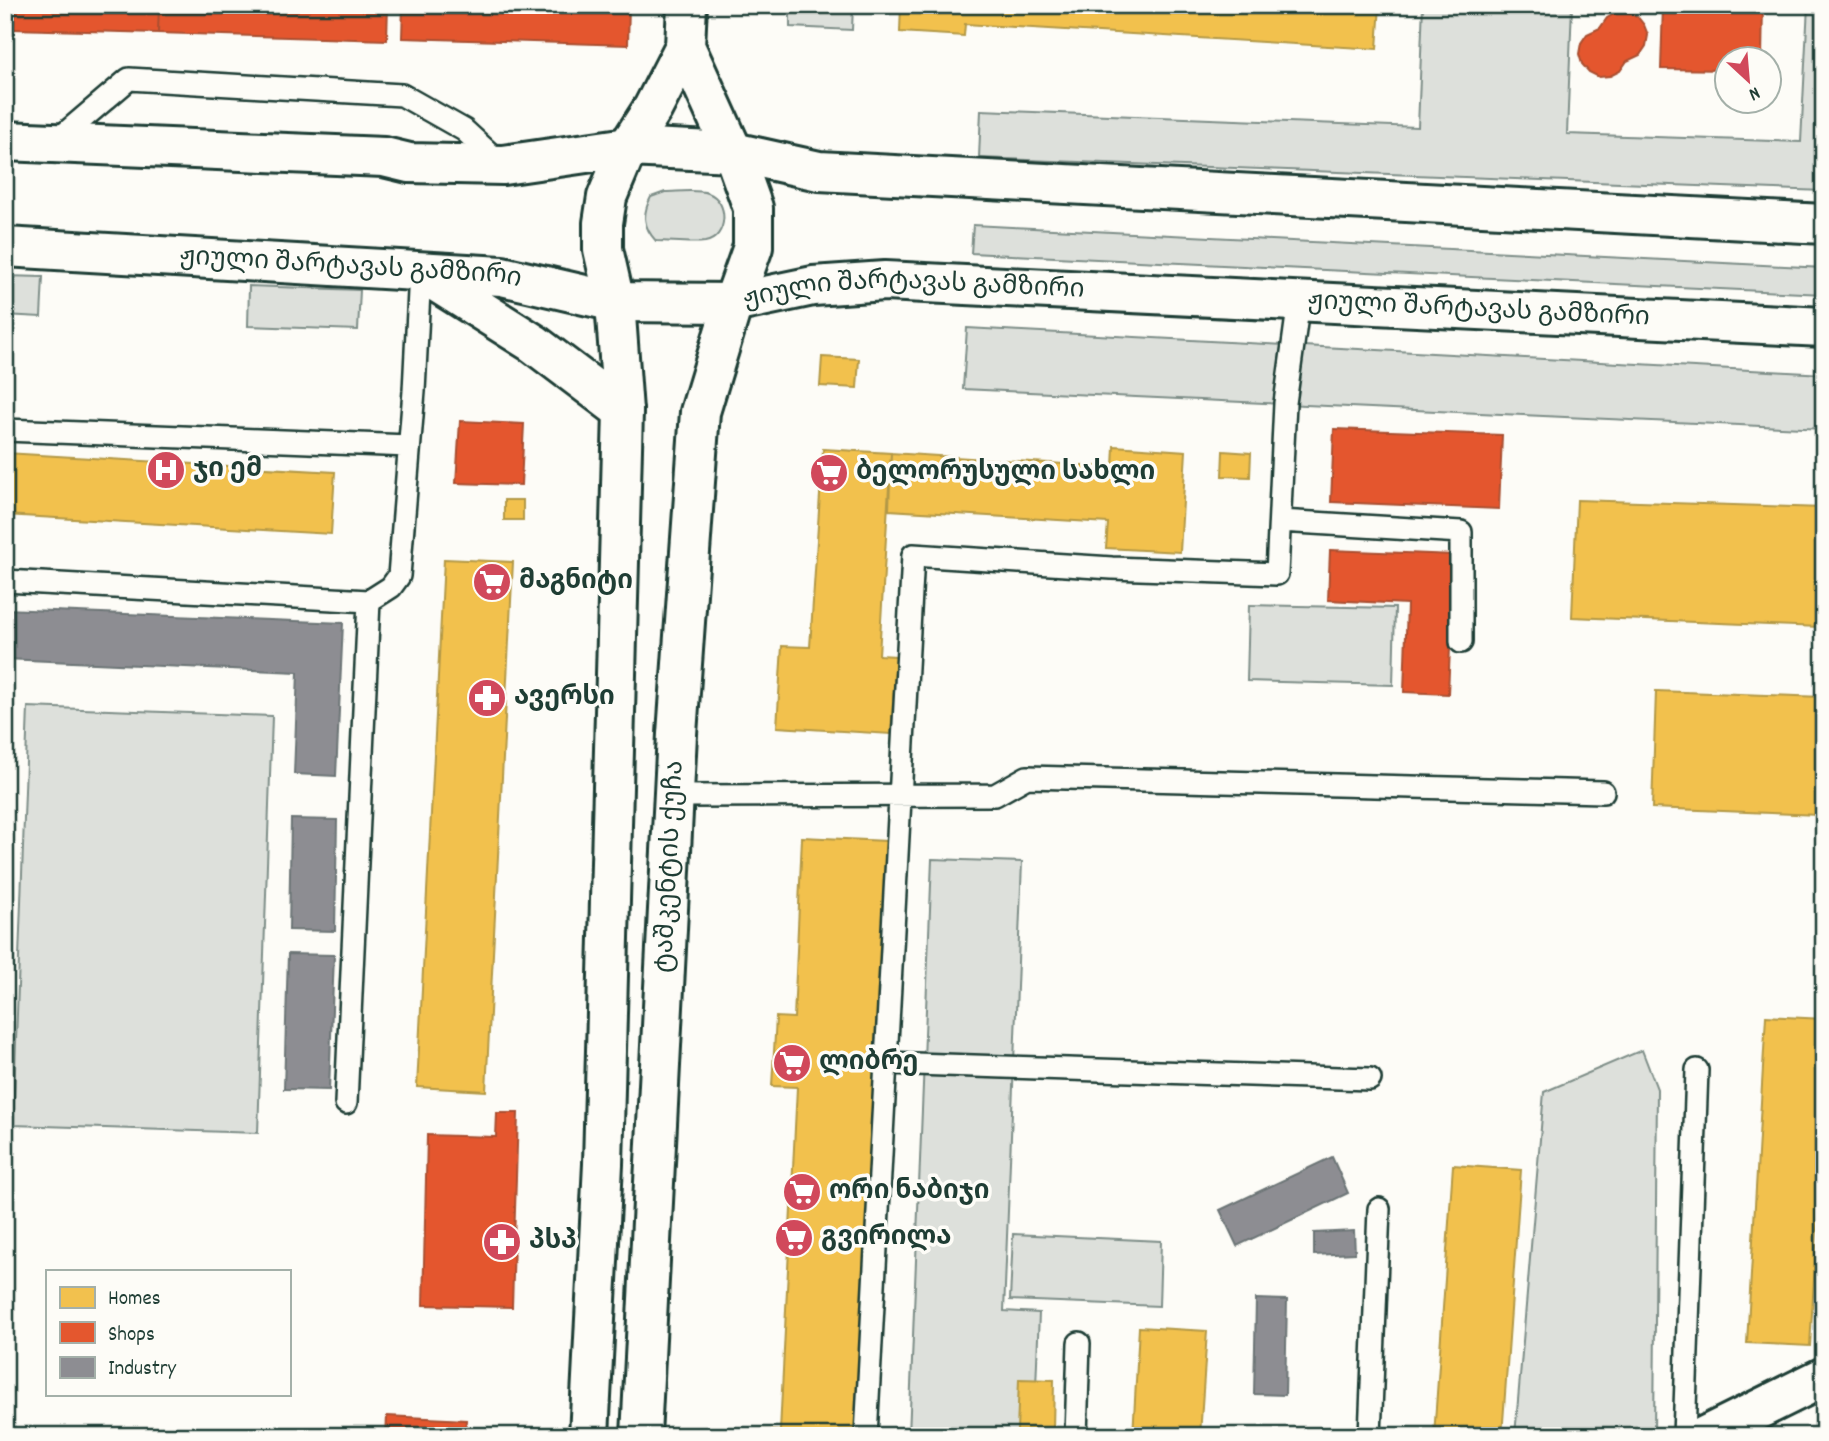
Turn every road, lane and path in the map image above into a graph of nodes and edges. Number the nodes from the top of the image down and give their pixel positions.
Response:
1 (687, 5) edge
2 (685, 46) junction
3 (21, 138) edge
4 (628, 148) junction
5 (733, 152) junction
6 (503, 165) junction
7 (1824, 224) edge
8 (5, 247) edge
9 (420, 271) junction
10 (615, 302) junction
11 (1299, 302) junction
12 (733, 303) junction
13 (1824, 327) edge
14 (623, 411) junction
15 (5, 430) edge
16 (410, 446) junction
17 (1280, 521) junction
18 (5, 581) edge
19 (369, 601) junction
20 (1461, 642) dead end
21 (1603, 792) dead end
22 (674, 796) junction
23 (899, 796) junction
24 (885, 1063) junction
25 (1697, 1070) dead end
26 (1370, 1079) dead end
27 (346, 1103) dead end
28 (1379, 1209) dead end
29 (1079, 1343) dead end
30 (1824, 1377) edge
31 (589, 1436) edge
32 (641, 1436) edge
33 (866, 1436) edge
34 (1076, 1436) edge
35 (1370, 1436) edge
36 (1684, 1436) edge
37 (1705, 1436) edge

1 - 2 main road
2 - 4 main road
2 - 5 main road
3 - 6 main road
3 - 6 lane
4 - 5 main road
4 - 6 main road
4 - 10 main road
5 - 7 main road
5 - 12 main road
8 - 9 main road, ჟიული შარტავას გამზირი
9 - 10 main road, ჟიული შარტავას გამზირი
9 - 14 main road
9 - 16 lane
10 - 12 main road, ჟიული შარტავას გამზირი
10 - 14 main road
11 - 12 main road, ჟიული შარტავას გამზირი
11 - 13 main road, ჟიული შარტავას გამზირი
11 - 17 lane
12 - 22 main road, ტაშკენტის ქუჩა
14 - 31 main road
15 - 16 lane
16 - 19 lane
17 - 20 lane
17 - 23 lane
18 - 19 lane
19 - 27 lane
21 - 23 lane
22 - 23 lane
22 - 32 main road, ტაშკენტის ქუჩა
23 - 24 lane
24 - 26 lane
24 - 33 lane
25 - 36 lane
28 - 35 lane
29 - 34 lane
30 - 37 main road

